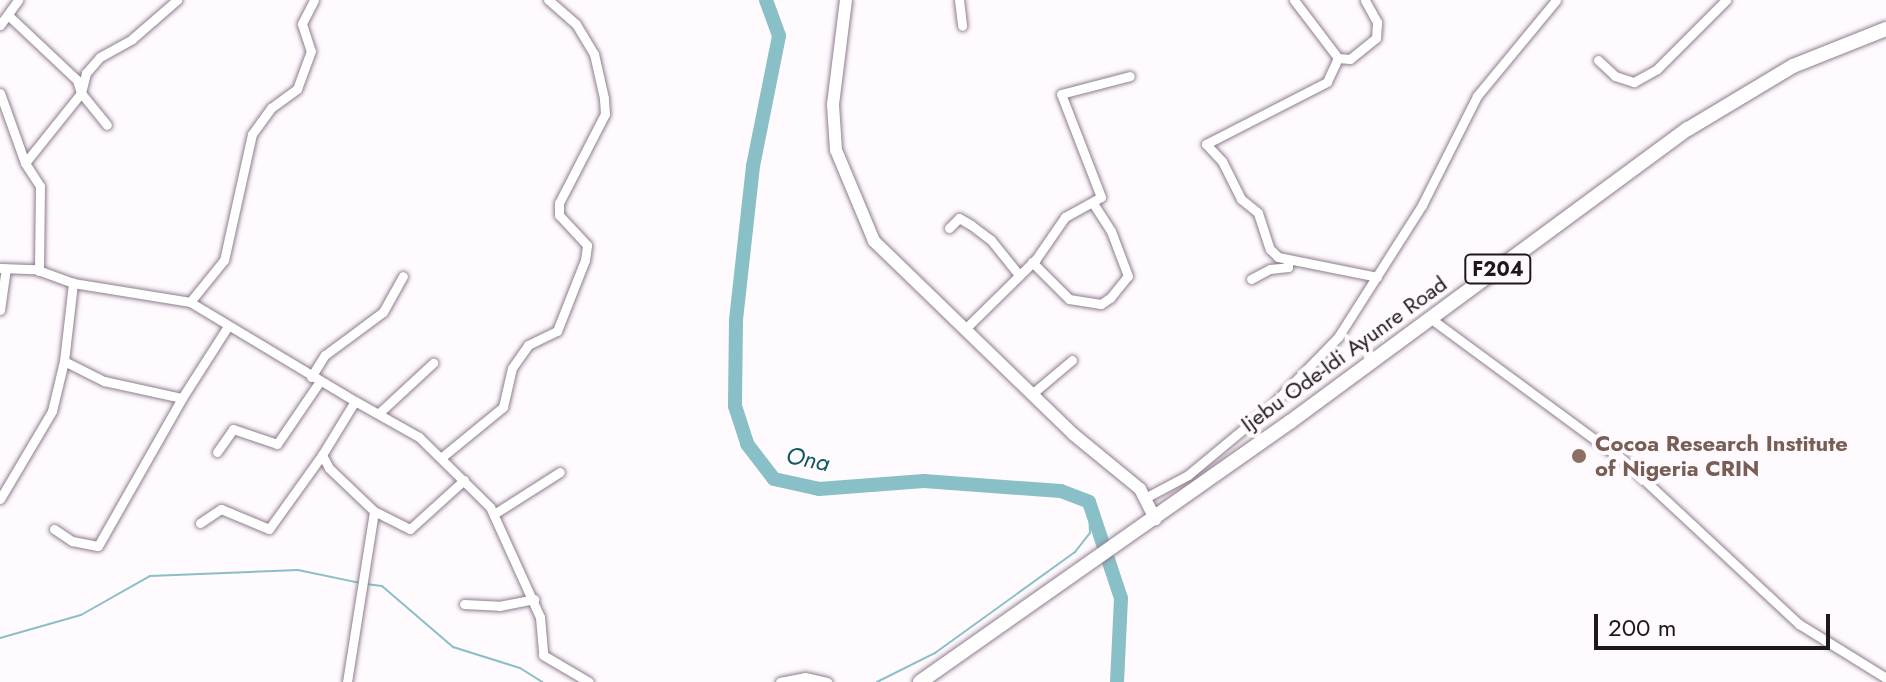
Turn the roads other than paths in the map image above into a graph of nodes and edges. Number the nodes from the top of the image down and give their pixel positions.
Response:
1 (18, 0) edge
2 (177, 0) edge
3 (314, 0) edge
4 (548, 0) edge
5 (846, 0) edge
6 (959, 0) edge
7 (1294, 0) edge
8 (1365, 0) edge
9 (1556, 0) edge
10 (1726, 0) edge
11 (9, 16) junction
12 (0, 25) edge
13 (962, 26) dead end
14 (1886, 29) edge
15 (1338, 58) junction
16 (1598, 60) dead end
17 (1130, 76) dead end
18 (0, 93) edge
19 (81, 93) junction
20 (107, 125) dead end
21 (25, 163) junction
22 (1093, 203) junction
23 (949, 228) dead end
24 (1032, 262) junction
25 (1288, 262) junction
26 (3, 268) edge
27 (39, 271) junction
28 (1019, 275) junction
29 (403, 276) dead end
30 (1377, 277) junction
31 (1251, 279) dead end
32 (73, 283) junction
33 (190, 302) junction
34 (0, 310) edge
35 (1430, 318) junction
36 (228, 326) junction
37 (966, 328) junction
38 (1072, 360) dead end
39 (64, 361) junction
40 (433, 363) dead end
41 (316, 379) junction
42 (1033, 393) junction
43 (182, 398) junction
44 (355, 401) junction
45 (379, 413) junction
46 (217, 452) dead end
47 (322, 455) junction
48 (442, 457) junction
49 (560, 472) dead end
50 (464, 480) junction
51 (1145, 498) junction
52 (0, 499) edge
53 (374, 511) junction
54 (494, 514) junction
55 (1155, 519) junction
56 (200, 523) dead end
57 (54, 529) dead end
58 (534, 599) junction
59 (464, 604) dead end
60 (1886, 678) edge
61 (347, 682) edge
62 (589, 682) edge
63 (780, 682) edge
64 (827, 682) edge
65 (920, 682) edge

1 - 11 street
2 - 19 street
3 - 33 street
4 - 48 street
5 - 37 street
6 - 13 street
7 - 15 street
8 - 15 street
9 - 30 street
10 - 16 street
11 - 12 street
11 - 19 street
14 - 35 main road, Ijebu Ode-Idi Ayunre Road / F204
15 - 25 street
17 - 22 street
18 - 21 street
19 - 20 street
19 - 21 street
21 - 27 street
22 - 24 street
22 - 24 street
23 - 28 street
24 - 28 street
25 - 30 street
25 - 31 street
26 - 27 street
26 - 34 street
27 - 32 street
28 - 37 street
29 - 41 street
30 - 51 street
32 - 33 street
32 - 39 street
33 - 36 street
35 - 55 main road, Ijebu Ode-Idi Ayunre Road / F204
35 - 60 street
36 - 41 street
36 - 43 street
37 - 42 street
38 - 42 street
39 - 43 street
39 - 52 street
40 - 45 street
41 - 44 street
41 - 46 street
42 - 51 street
43 - 57 street
44 - 45 street
44 - 47 street
45 - 48 street
47 - 53 street
47 - 56 street
48 - 50 street
49 - 54 street
50 - 53 street
50 - 54 street
51 - 55 street
53 - 61 street
54 - 58 street
55 - 65 main road, Ijebu Ode-Idi Ayunre Road / F204
58 - 59 street
58 - 62 street
63 - 64 street

